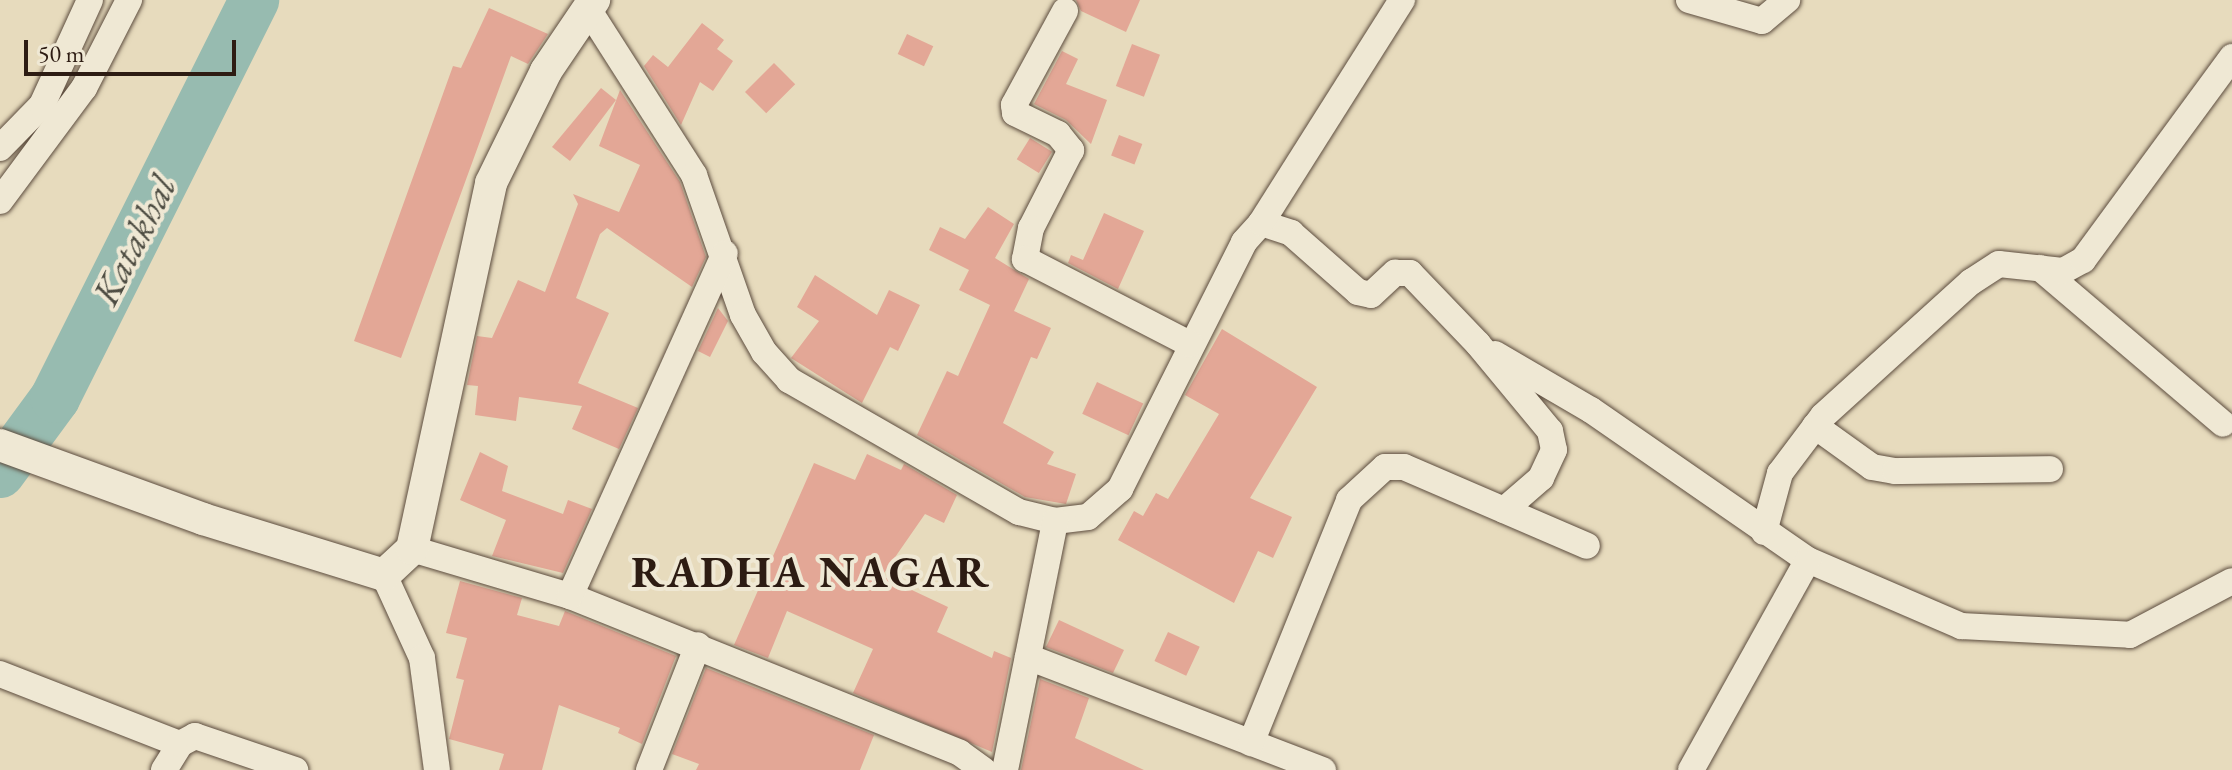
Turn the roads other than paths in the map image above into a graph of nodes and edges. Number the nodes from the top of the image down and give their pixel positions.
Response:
1 (90, 0) edge
2 (129, 0) edge
3 (1402, 0) edge
4 (1689, 0) edge
5 (1787, 0) edge
6 (591, 5) edge
7 (1065, 11) dead end
8 (2232, 57) edge
9 (0, 148) edge
10 (0, 201) edge
11 (1261, 223) junction
12 (725, 253) junction
13 (2038, 266) junction
14 (1190, 344) junction
15 (1478, 344) junction
16 (2223, 424) dead end
17 (1815, 426) junction
18 (0, 445) edge
19 (2050, 469) dead end
20 (1504, 510) junction
21 (1055, 521) junction
22 (1764, 532) junction
23 (1587, 546) dead end
24 (412, 549) junction
25 (1808, 560) junction
26 (384, 575) junction
27 (2232, 581) edge
28 (570, 596) junction
29 (698, 645) junction
30 (1028, 657) junction
31 (0, 674) edge
32 (1251, 743) junction
33 (180, 744) junction
34 (164, 770) edge
35 (295, 770) edge
36 (437, 770) edge
37 (649, 770) edge
38 (983, 770) edge
39 (1005, 770) edge
40 (1323, 770) edge
41 (1691, 770) edge

1 - 9 street
2 - 10 street
3 - 11 street
4 - 5 street
6 - 12 street
6 - 24 street
7 - 14 street
8 - 13 street
11 - 14 street
11 - 15 street
12 - 21 street
12 - 28 street
13 - 16 street
13 - 17 street
14 - 21 street
15 - 20 street
15 - 22 street
17 - 19 street
17 - 22 street
18 - 26 street
20 - 23 street
20 - 32 street
21 - 30 street
22 - 25 street
24 - 26 street
24 - 28 street
25 - 27 street
25 - 41 street
26 - 36 street
28 - 29 street
29 - 37 street
29 - 38 street
30 - 32 street
30 - 39 street
31 - 33 street
32 - 40 street
33 - 34 street
33 - 35 street

